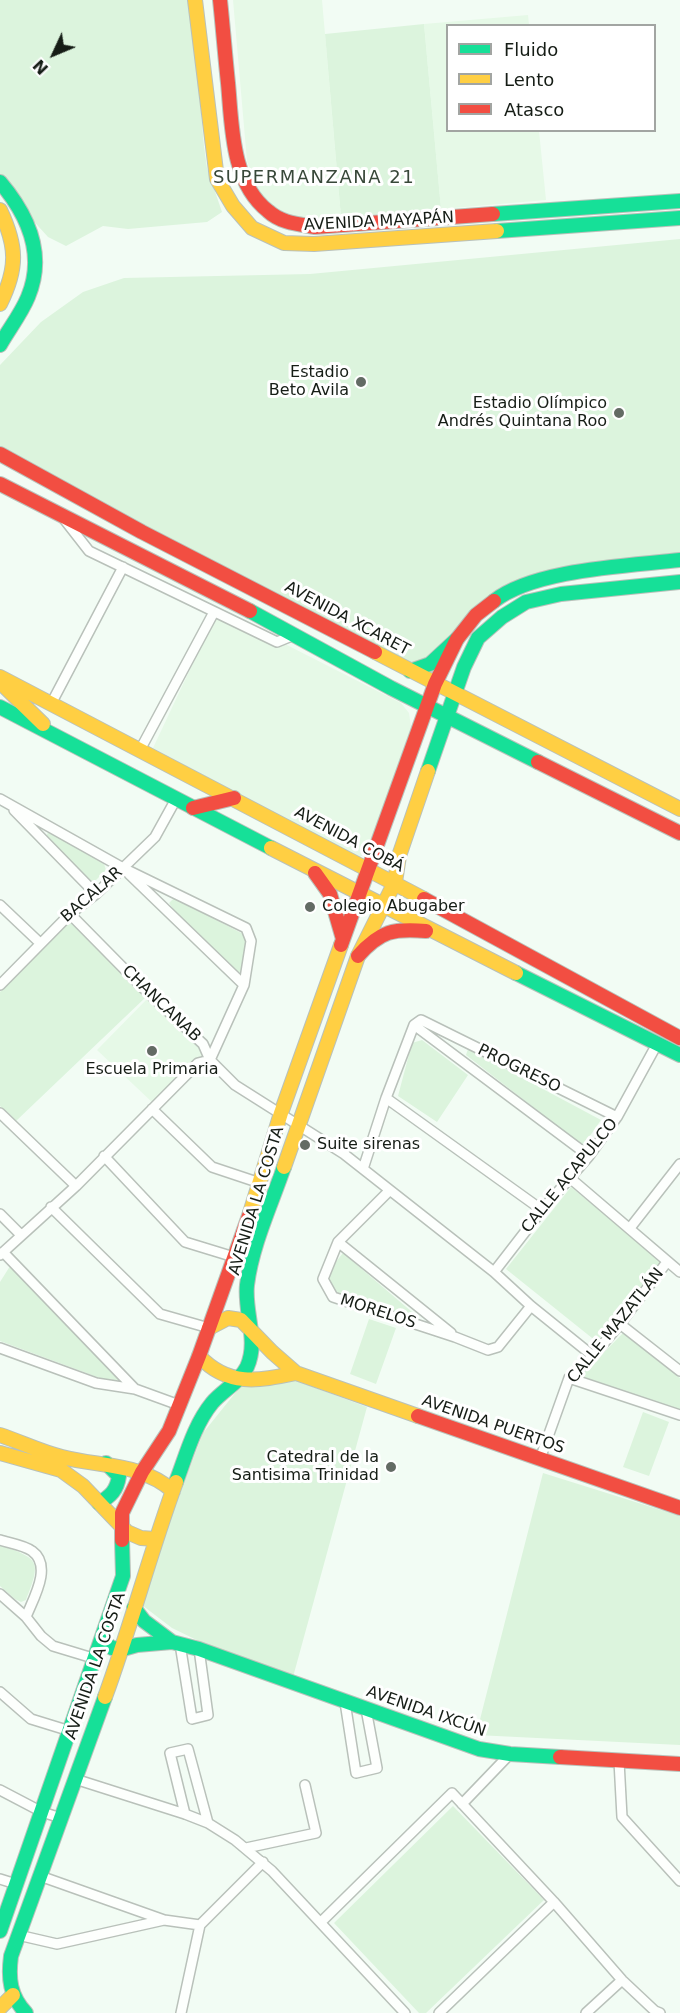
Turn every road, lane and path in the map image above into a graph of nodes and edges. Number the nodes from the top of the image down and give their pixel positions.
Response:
1 (195, 0) edge
2 (220, 0) edge
3 (0, 182) edge
4 (680, 201) edge
5 (574, 209) junction
6 (0, 210) edge
7 (680, 218) edge
8 (575, 226) junction
9 (0, 304) edge
10 (0, 345) edge
11 (0, 454) edge
12 (0, 484) edge
13 (58, 512) junction
14 (78, 522) junction
15 (142, 532) junction
16 (680, 560) edge
17 (123, 567) junction
18 (680, 582) edge
19 (214, 612) junction
20 (476, 615) junction
21 (490, 628) junction
22 (294, 635) junction
23 (457, 639) junction
24 (410, 670) junction
25 (0, 677) edge
26 (0, 682) edge
27 (435, 684) junction
28 (454, 694) junction
29 (51, 704) junction
30 (426, 706) junction
31 (0, 707) edge
32 (446, 717) junction
33 (56, 736) junction
34 (140, 750) junction
35 (234, 798) junction
36 (176, 799) junction
37 (3, 800) edge
38 (193, 808) junction
39 (680, 810) edge
40 (680, 833) edge
41 (123, 868) junction
42 (311, 868) junction
43 (368, 868) junction
44 (395, 882) junction
45 (96, 894) junction
46 (360, 894) junction
47 (0, 905) edge
48 (384, 905) junction
49 (70, 914) junction
50 (438, 933) junction
51 (343, 939) junction
52 (40, 943) junction
53 (338, 954) junction
54 (357, 959) junction
55 (492, 960) junction
56 (546, 965) junction
57 (0, 985) edge
58 (244, 985) junction
59 (417, 1023) junction
60 (680, 1038) edge
61 (657, 1044) junction
62 (680, 1056) edge
63 (210, 1060) junction
64 (386, 1098) junction
65 (153, 1108) junction
66 (0, 1113) edge
67 (281, 1113) junction
68 (617, 1117) junction
69 (298, 1125) junction
70 (104, 1156) junction
71 (589, 1156) junction
72 (680, 1164) edge
73 (363, 1169) junction
74 (676, 1175) edge
75 (570, 1178) junction
76 (260, 1184) junction
77 (76, 1186) junction
78 (389, 1191) junction
79 (51, 1207) junction
80 (542, 1210) junction
81 (0, 1214) edge
82 (630, 1228) junction
83 (21, 1235) junction
84 (338, 1242) junction
85 (2, 1253) edge
86 (234, 1257) junction
87 (668, 1262) junction
88 (494, 1272) junction
89 (680, 1272) edge
90 (531, 1306) junction
91 (620, 1324) junction
92 (251, 1326) junction
93 (209, 1328) junction
94 (455, 1337) junction
95 (0, 1348) edge
96 (199, 1356) junction
97 (593, 1356) junction
98 (680, 1371) edge
99 (296, 1373) junction
100 (569, 1378) junction
101 (237, 1381) junction
102 (135, 1389) junction
103 (179, 1405) junction
104 (680, 1415) edge
105 (0, 1435) edge
106 (0, 1453) edge
107 (540, 1459) junction
108 (106, 1463) junction
109 (142, 1472) junction
110 (173, 1491) junction
111 (99, 1503) junction
112 (680, 1508) edge
113 (122, 1528) junction
114 (155, 1539) junction
115 (0, 1540) edge
116 (0, 1594) edge
117 (135, 1608) junction
118 (26, 1617) junction
119 (102, 1641) junction
120 (176, 1643) junction
121 (123, 1649) junction
122 (200, 1649) junction
123 (96, 1659) junction
124 (0, 1692) edge
125 (345, 1702) junction
126 (366, 1709) junction
127 (70, 1731) junction
128 (510, 1754) junction
129 (619, 1761) junction
130 (680, 1764) edge
131 (75, 1779) junction
132 (305, 1785) dead end
133 (0, 1790) edge
134 (462, 1804) junction
135 (42, 1812) junction
136 (185, 1814) junction
137 (61, 1818) junction
138 (208, 1823) junction
139 (246, 1848) junction
140 (263, 1862) junction
141 (667, 1866) junction
142 (680, 1867) edge
143 (40, 1876) junction
144 (0, 1879) edge
145 (680, 1881) edge
146 (15, 1884) junction
147 (554, 1902) junction
148 (164, 1920) junction
149 (321, 1922) junction
150 (200, 1925) junction
151 (0, 1931) edge
152 (18, 1935) junction
153 (622, 1980) junction
154 (13, 1995) junction
155 (0, 2008) edge
156 (657, 2012) edge
157 (26, 2013) edge
158 (181, 2013) edge
159 (405, 2013) edge
160 (439, 2013) edge
161 (586, 2013) edge

1 - 8 main road, AVENIDA MAYAPÁN
2 - 5 main road, AVENIDA MAYAPÁN
3 - 10 main road
4 - 5 main road, AVENIDA MAYAPÁN
5 - 8 main road
6 - 9 main road
7 - 8 main road, AVENIDA MAYAPÁN
11 - 15 main road, AVENIDA XCARET
12 - 13 main road
13 - 14 main road
13 - 17 street
14 - 15 main road
14 - 22 main road
15 - 24 main road, AVENIDA XCARET
16 - 20 main road
17 - 19 street
17 - 29 street
18 - 21 main road, AVENIDA LA COSTA
19 - 22 street
19 - 34 street
20 - 21 main road
20 - 23 main road
21 - 28 main road, AVENIDA LA COSTA
22 - 30 main road
23 - 24 main road
23 - 27 main road, AVENIDA LA COSTA
24 - 27 main road, AVENIDA XCARET
25 - 29 main road, AVENIDA COBÁ
26 - 33 main road
27 - 28 main road, AVENIDA XCARET
27 - 30 main road, AVENIDA LA COSTA
28 - 32 main road, AVENIDA LA COSTA
28 - 39 main road, AVENIDA XCARET
29 - 34 main road, AVENIDA COBÁ
30 - 32 main road
30 - 43 main road, AVENIDA LA COSTA
31 - 33 main road
32 - 40 main road
32 - 44 main road, AVENIDA LA COSTA
33 - 36 main road
34 - 35 main road, AVENIDA COBÁ
35 - 38 main road
35 - 43 main road, AVENIDA COBÁ
36 - 38 main road
36 - 41 street, BACALAR
37 - 41 street
37 - 45 street
38 - 42 main road
41 - 45 street, BACALAR
41 - 58 street
41 - 58 street
42 - 46 main road
42 - 51 main road
43 - 44 main road, AVENIDA COBÁ
43 - 46 main road, AVENIDA LA COSTA
44 - 48 main road, AVENIDA LA COSTA
44 - 56 main road, AVENIDA COBÁ
45 - 49 street, BACALAR
46 - 48 main road
46 - 51 main road, AVENIDA LA COSTA
47 - 52 street
48 - 50 main road
48 - 54 main road, AVENIDA LA COSTA
49 - 52 street, BACALAR
49 - 63 street, CHANCANAB
50 - 54 main road
50 - 55 main road
51 - 53 main road, AVENIDA LA COSTA
52 - 57 street, BACALAR
53 - 54 main road
53 - 67 main road, AVENIDA LA COSTA
54 - 69 main road, AVENIDA LA COSTA
55 - 56 main road
55 - 61 main road
56 - 60 main road, AVENIDA COBÁ
58 - 63 street
59 - 64 street
59 - 68 street, PROGRESO
59 - 71 street
61 - 62 main road
61 - 68 street, CALLE ACAPULCO
63 - 65 street
63 - 67 street, CHANCANAB
64 - 73 street
64 - 80 street
65 - 70 street
65 - 76 street
66 - 77 street
67 - 69 street, CHANCANAB
67 - 76 main road, AVENIDA LA COSTA
68 - 71 street, CALLE ACAPULCO
69 - 73 street
69 - 92 main road, AVENIDA LA COSTA
70 - 77 street
70 - 86 street
71 - 75 street, CALLE ACAPULCO
72 - 74 street
73 - 78 street
74 - 82 street
75 - 80 street, CALLE ACAPULCO
75 - 82 street
76 - 86 main road, AVENIDA LA COSTA
77 - 79 street
78 - 84 street, MORELOS
78 - 88 street
79 - 83 street
79 - 93 street
80 - 88 street, CALLE ACAPULCO
81 - 83 street
82 - 87 street
83 - 85 street
84 - 94 street
84 - 94 street, MORELOS
85 - 102 street
86 - 93 main road, AVENIDA LA COSTA
87 - 89 street
87 - 91 street, CALLE MAZATLÁN
88 - 90 street
90 - 94 street, MORELOS
90 - 97 street
91 - 97 street, CALLE MAZATLÁN
91 - 98 street
92 - 93 main road
92 - 99 main road, AVENIDA PUERTOS
92 - 101 main road, AVENIDA LA COSTA
93 - 96 main road, AVENIDA LA COSTA
95 - 102 street
96 - 101 main road
96 - 103 main road, AVENIDA LA COSTA
97 - 100 street, CALLE MAZATLÁN
99 - 101 main road, AVENIDA PUERTOS
99 - 107 main road, AVENIDA PUERTOS
100 - 104 street
100 - 107 street, CALLE MAZATLÁN
101 - 110 main road, AVENIDA LA COSTA
102 - 103 street
103 - 109 main road, AVENIDA LA COSTA
105 - 108 main road
106 - 111 main road
107 - 112 main road, AVENIDA PUERTOS
108 - 109 main road
108 - 111 main road
109 - 110 main road
109 - 113 main road, AVENIDA LA COSTA
110 - 114 main road, AVENIDA LA COSTA
111 - 113 main road
113 - 114 main road
113 - 119 main road, AVENIDA LA COSTA
114 - 117 main road, AVENIDA LA COSTA
115 - 118 street
116 - 118 street
117 - 120 main road, AVENIDA IXCÚN
117 - 121 main road, AVENIDA LA COSTA
118 - 123 street
119 - 121 main road
119 - 123 main road, AVENIDA LA COSTA
120 - 121 main road, AVENIDA IXCÚN
120 - 122 main road, AVENIDA IXCÚN
120 - 122 street
121 - 131 main road, AVENIDA LA COSTA
122 - 125 main road, AVENIDA IXCÚN
123 - 127 main road, AVENIDA LA COSTA
124 - 127 street
125 - 126 main road, AVENIDA IXCÚN
125 - 126 street
126 - 128 main road, AVENIDA IXCÚN
127 - 135 main road, AVENIDA LA COSTA
128 - 129 main road, AVENIDA IXCÚN
128 - 134 street
129 - 130 main road, AVENIDA IXCÚN
129 - 141 street
131 - 136 street
131 - 137 main road, AVENIDA LA COSTA
132 - 139 street
133 - 135 street
134 - 147 street
134 - 149 street
135 - 137 street
135 - 146 main road, AVENIDA LA COSTA
136 - 138 street
136 - 138 street
137 - 143 main road, AVENIDA LA COSTA
138 - 139 street
139 - 140 street
140 - 149 street
140 - 150 street
141 - 142 street
141 - 145 street
143 - 148 street
143 - 152 main road, AVENIDA LA COSTA
144 - 146 street
146 - 151 main road, AVENIDA LA COSTA
147 - 153 street
147 - 160 street
148 - 150 street
148 - 152 street
149 - 159 street
150 - 158 street
152 - 154 main road, AVENIDA LA COSTA
153 - 156 street
153 - 161 street
154 - 155 main road
154 - 157 main road, AVENIDA LA COSTA

